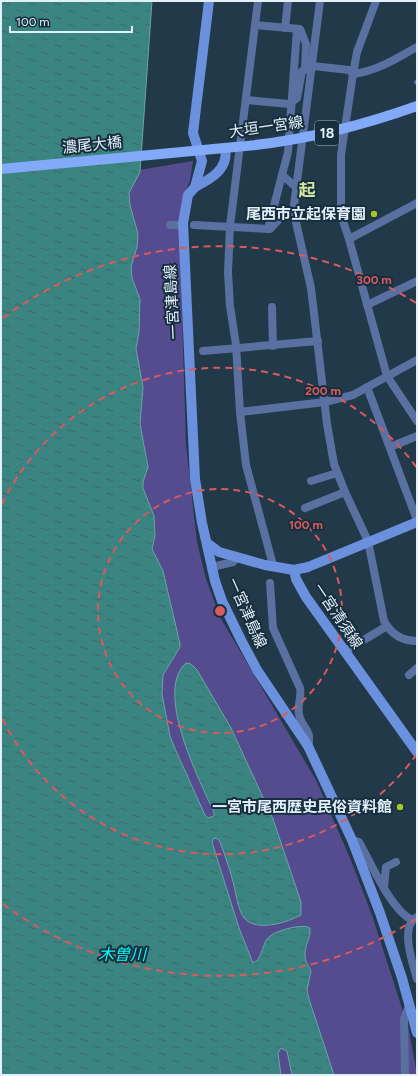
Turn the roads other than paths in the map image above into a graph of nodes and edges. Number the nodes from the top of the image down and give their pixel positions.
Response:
1 (208, 1) edge
2 (258, 1) edge
3 (288, 1) edge
4 (320, 1) edge
5 (376, 1) edge
6 (255, 25) junction
7 (285, 28) junction
8 (297, 29) junction
9 (417, 47) edge
10 (313, 66) junction
11 (305, 69) junction
12 (354, 74) junction
13 (247, 100) junction
14 (292, 102) junction
15 (417, 106) edge
16 (230, 147) junction
17 (199, 150) junction
18 (187, 151) joint
19 (1, 169) edge
20 (282, 175) junction
21 (195, 187) junction
22 (297, 188) junction
23 (417, 203) edge
24 (295, 215) junction
25 (194, 225) dead end
26 (230, 226) junction
27 (268, 228) junction
28 (349, 239) junction
29 (417, 281) edge
30 (367, 305) junction
31 (272, 307) dead end
32 (318, 341) junction
33 (273, 346) junction
34 (236, 348) junction
35 (203, 352) dead end
36 (417, 360) edge
37 (387, 376) junction
38 (368, 387) junction
39 (325, 402) junction
40 (240, 412) junction
41 (417, 421) edge
42 (417, 436) edge
43 (390, 448) junction
44 (337, 473) junction
45 (311, 481) dead end
46 (345, 492) junction
47 (305, 508) dead end
48 (417, 521) edge
49 (368, 541) junction
50 (207, 543) junction
51 (237, 557) junction
52 (273, 565) junction
53 (216, 566) dead end
54 (294, 570) junction
55 (270, 583) dead end
56 (387, 626) junction
57 (417, 641) edge
58 (344, 652) junction
59 (417, 668) edge
60 (409, 675) dead end
61 (414, 741) edge
62 (308, 746) junction
63 (417, 752) edge
64 (352, 840) junction
65 (396, 862) dead end
66 (384, 887) junction
67 (414, 918) edge
68 (416, 970) edge
69 (417, 979) edge
70 (409, 1006) junction
71 (416, 1017) edge
72 (417, 1033) edge
73 (406, 1075) edge

1 - 17 main road, 一宮津島線
2 - 6 street
3 - 7 street
4 - 10 street
5 - 12 street
6 - 7 street
6 - 13 street
7 - 8 street
8 - 11 street
8 - 14 street
9 - 12 street
10 - 11 street
10 - 12 street
10 - 22 street
11 - 14 street
12 - 28 street
13 - 14 street
13 - 26 street
14 - 20 street
15 - 16 main road, 大垣一宮線 / 18, bridge
16 - 17 main road, 大垣一宮線 / 18
16 - 21 main road
17 - 18 main road, 大垣一宮線 / 18
17 - 21 main road, 一宮津島線
18 - 19 main road, 濃尾大橋 / 18
20 - 22 street
20 - 27 street
21 - 50 main road, 一宮津島線
22 - 24 street
23 - 28 street
24 - 27 street
24 - 32 street
25 - 26 street
26 - 27 street
26 - 34 street
28 - 30 street
29 - 30 street
30 - 37 street
31 - 33 street
32 - 33 street
32 - 39 street
33 - 34 street
34 - 35 street
34 - 40 street
36 - 37 street
37 - 38 street
37 - 41 street
38 - 39 street
38 - 43 street
39 - 40 street
39 - 44 street
40 - 52 street
42 - 43 street
43 - 48 street
44 - 45 street
44 - 46 street
46 - 47 street
46 - 49 street
48 - 49 main road
49 - 54 main road
49 - 56 street
50 - 51 main road
50 - 62 main road, 一宮津島線
51 - 52 main road
51 - 53 street
52 - 54 main road
54 - 58 main road, 一宮清須線
55 - 62 street
56 - 57 street
56 - 58 street
58 - 61 main road, 一宮清須線
59 - 60 street
61 - 63 main road, 一宮清須線
62 - 64 main road, 一宮津島線
64 - 66 street
64 - 70 main road, 一宮津島線
65 - 66 street
66 - 67 street
67 - 68 street
68 - 69 street
70 - 71 main road, 一宮津島線
70 - 73 street
71 - 72 main road, 一宮津島線

